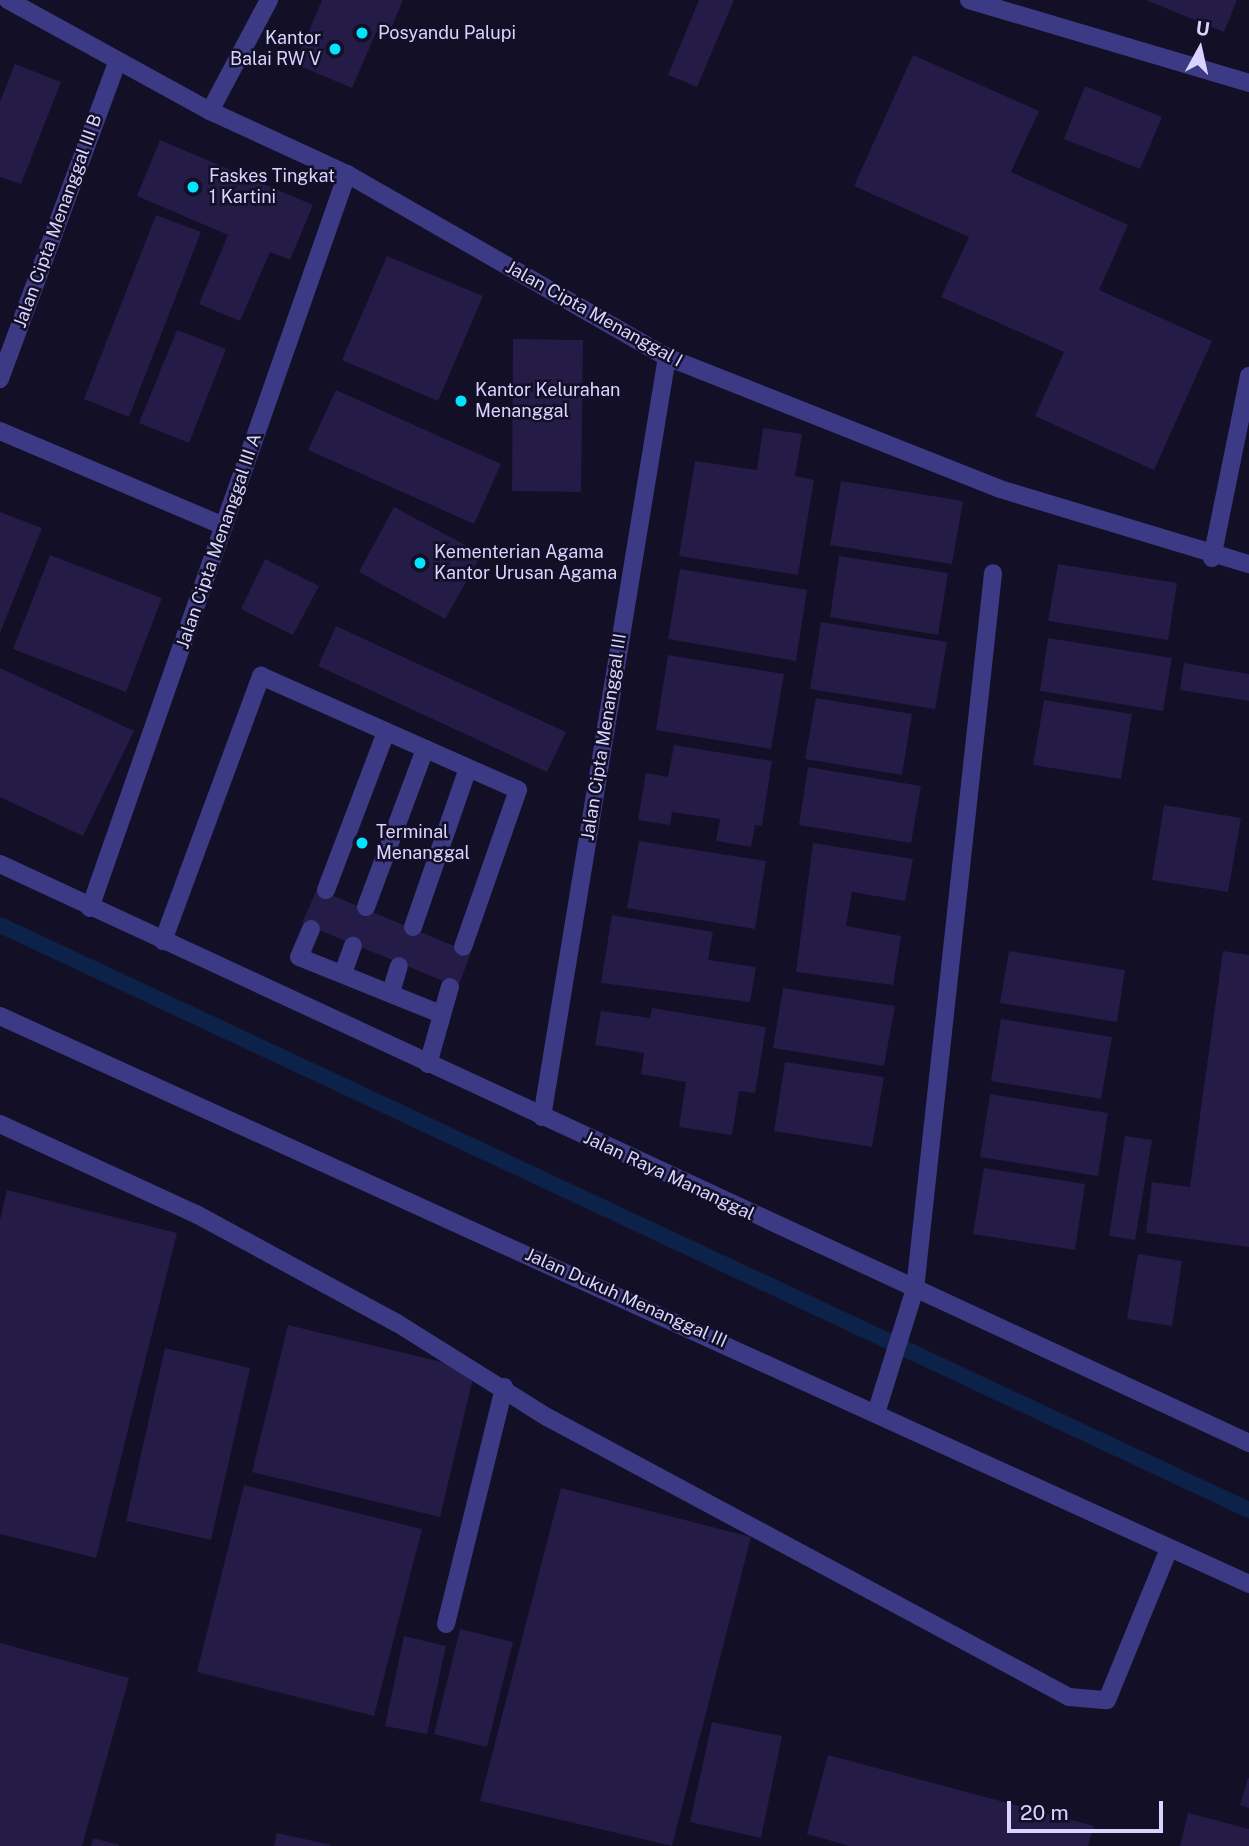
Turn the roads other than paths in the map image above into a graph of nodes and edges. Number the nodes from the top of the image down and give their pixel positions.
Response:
1 (8, 0) edge
2 (269, 0) edge
3 (969, 0) edge
4 (117, 63) junction
5 (1249, 83) edge
6 (210, 111) junction
7 (347, 174) junction
8 (667, 357) junction
9 (1249, 376) edge
10 (0, 379) edge
11 (0, 431) edge
12 (224, 526) junction
13 (1212, 558) junction
14 (1249, 565) edge
15 (993, 573) dead end
16 (386, 732) junction
17 (425, 749) junction
18 (468, 768) junction
19 (0, 864) edge
20 (326, 890) dead end
21 (366, 907) dead end
22 (90, 908) junction
23 (413, 927) dead end
24 (311, 929) dead end
25 (163, 941) junction
26 (353, 946) dead end
27 (463, 947) dead end
28 (399, 966) dead end
29 (343, 973) junction
30 (450, 987) dead end
31 (391, 992) junction
32 (441, 1014) junction
33 (0, 1016) edge
34 (428, 1064) junction
35 (542, 1117) junction
36 (0, 1124) edge
37 (913, 1294) junction
38 (504, 1387) junction
39 (879, 1404) junction
40 (1249, 1443) edge
41 (1169, 1549) junction
42 (1249, 1584) edge
43 (446, 1624) dead end

1 - 4 street, Jalan Cipta Menanggal I
2 - 6 street
3 - 5 street
4 - 6 street, Jalan Cipta Menanggal I
4 - 10 street, Jalan Cipta Menanggal III B
6 - 7 street, Jalan Cipta Menanggal I
7 - 8 street, Jalan Cipta Menanggal I
7 - 12 street, Jalan Cipta Menanggal III A
8 - 13 street, Jalan Cipta Menanggal I
8 - 35 street, Jalan Cipta Menanggal III
9 - 13 street
11 - 12 street
12 - 22 street, Jalan Cipta Menanggal III A
13 - 14 street, Jalan Cipta Menanggal I
15 - 37 street
16 - 17 street
16 - 20 street
16 - 25 street
17 - 18 street
17 - 21 street
18 - 23 street
18 - 27 street
19 - 22 street, Jalan Raya Mananggal
22 - 25 street, Jalan Raya Mananggal
24 - 29 street
25 - 34 street, Jalan Raya Mananggal
26 - 29 street
28 - 31 street
29 - 31 street
30 - 32 street
31 - 32 street
32 - 34 street
33 - 39 street, Jalan Dukuh Menanggal III
34 - 35 street, Jalan Raya Mananggal
35 - 37 street, Jalan Raya Mananggal
36 - 38 street
37 - 39 street
37 - 40 street, Jalan Raya Mananggal
38 - 41 street
38 - 43 street
39 - 41 street, Jalan Dukuh Menanggal III
41 - 42 street, Jalan Dukuh Menanggal III

